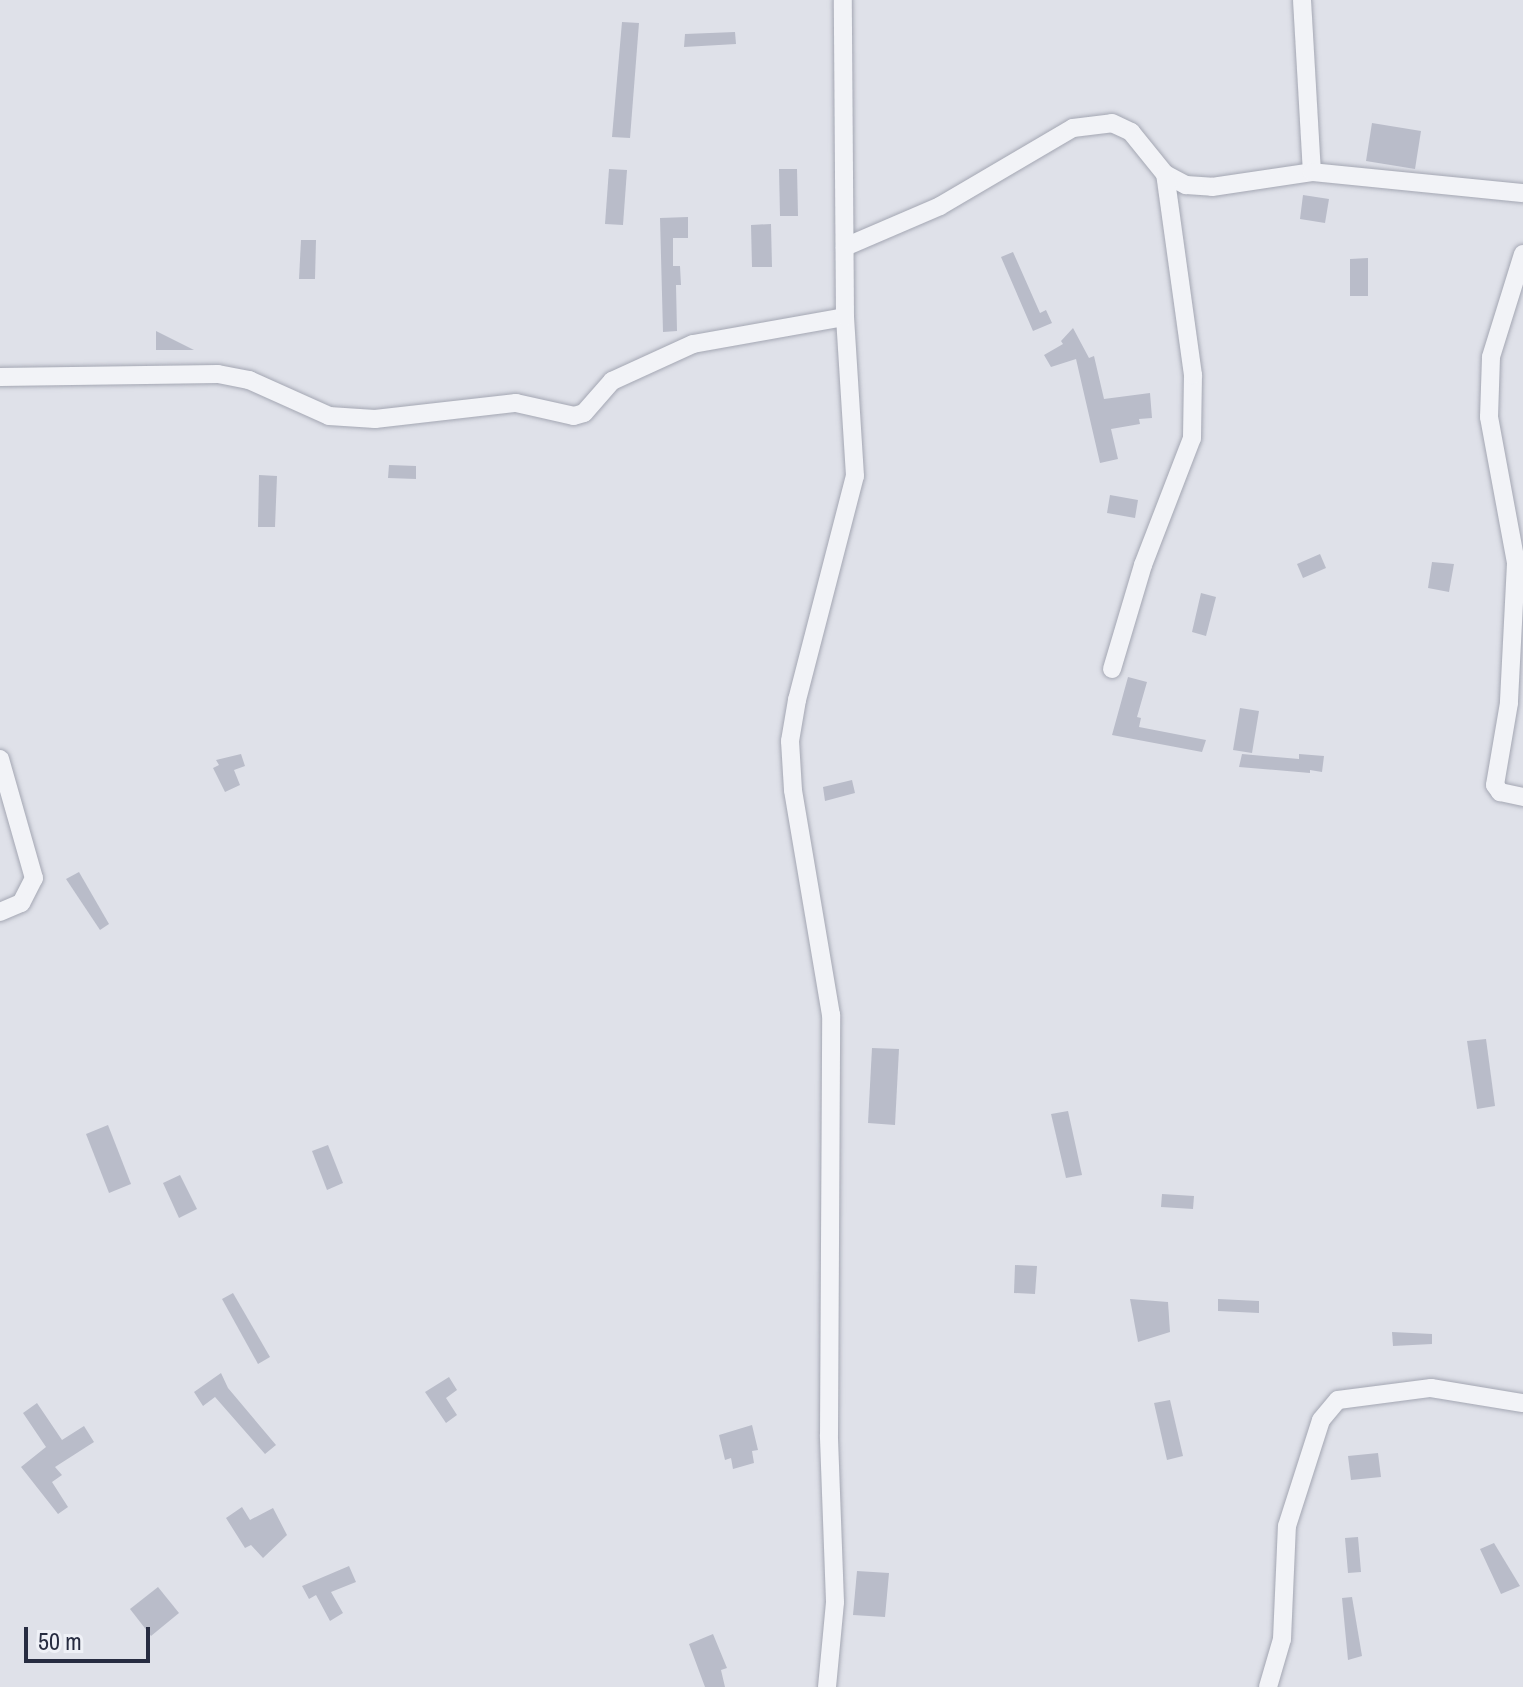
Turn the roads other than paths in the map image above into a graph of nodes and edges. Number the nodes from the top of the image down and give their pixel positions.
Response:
1 (843, 0) edge
2 (1302, 0) edge
3 (1312, 172) junction
4 (1165, 174) junction
5 (1523, 193) edge
6 (845, 247) junction
7 (1523, 254) edge
8 (845, 317) junction
9 (0, 377) edge
10 (1112, 669) dead end
11 (0, 759) edge
12 (1523, 797) edge
13 (0, 912) edge
14 (1523, 1403) edge
15 (827, 1687) edge
16 (1268, 1687) edge

1 - 6 street
2 - 3 street
3 - 4 street
3 - 5 street
4 - 6 street
4 - 10 street
6 - 8 street
7 - 12 street
8 - 9 street
8 - 15 street
11 - 13 street
14 - 16 street

